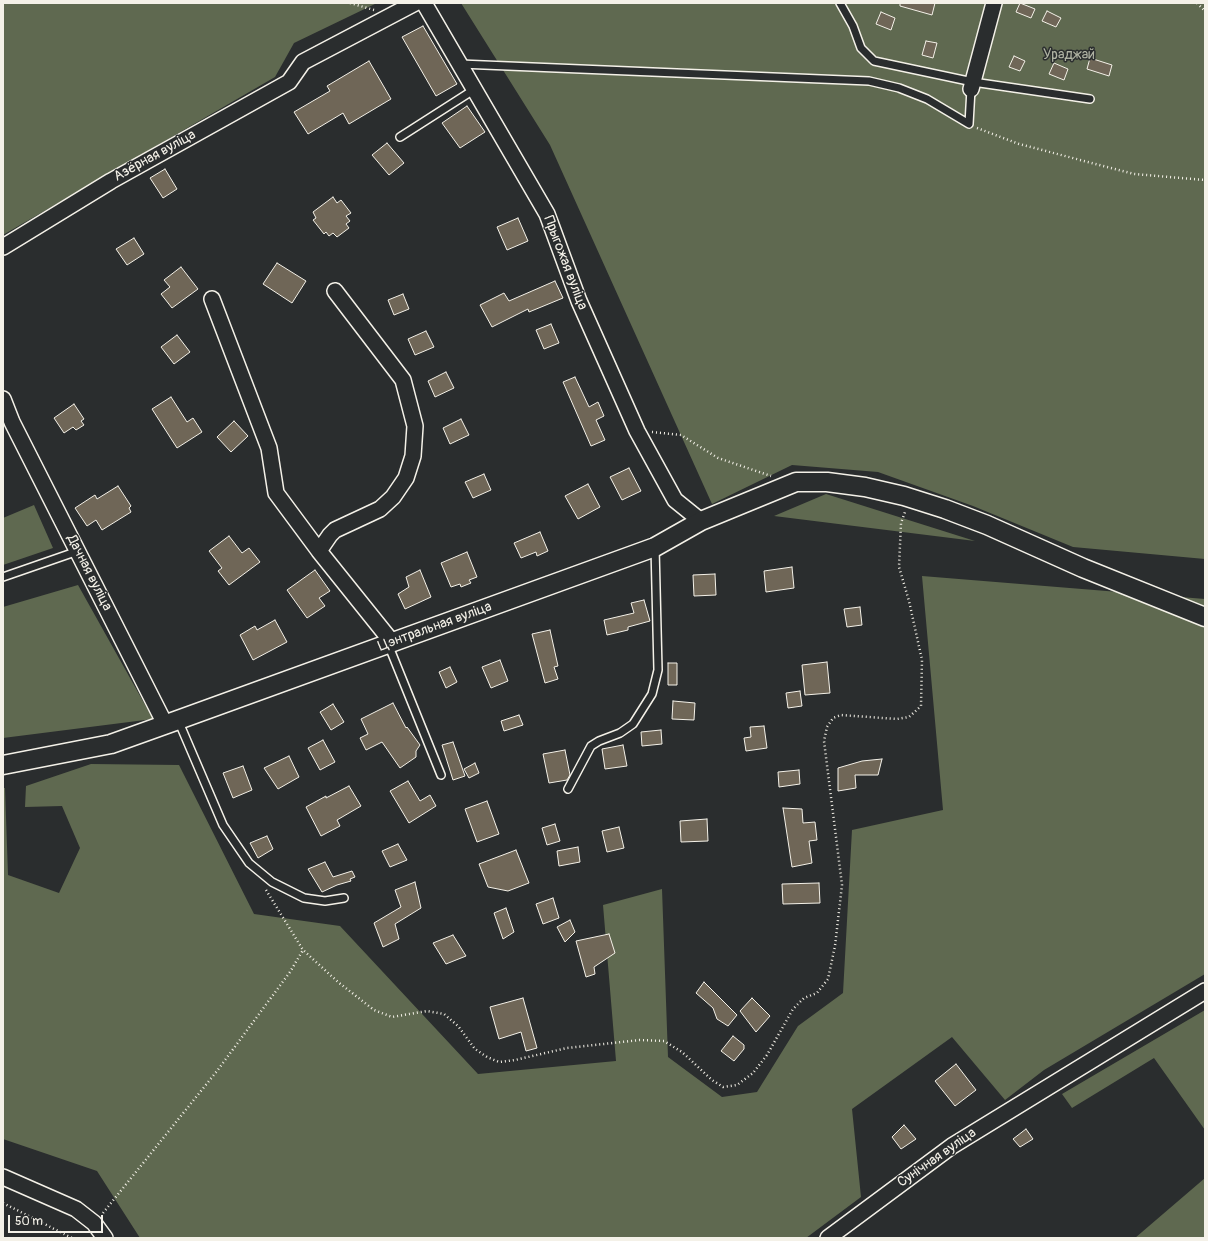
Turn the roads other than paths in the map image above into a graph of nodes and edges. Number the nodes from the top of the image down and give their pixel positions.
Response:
1 (415, 3) edge
2 (424, 3) edge
3 (840, 3) edge
4 (994, 3) edge
5 (460, 64) junction
6 (972, 86) junction
7 (475, 89) junction
8 (1090, 99) dead end
9 (400, 137) dead end
10 (3, 247) edge
11 (335, 291) dead end
12 (212, 298) dead end
13 (3, 400) edge
14 (701, 521) junction
15 (655, 547) junction
16 (78, 551) junction
17 (319, 551) junction
18 (3, 577) edge
19 (1205, 617) edge
20 (390, 642) junction
21 (172, 722) junction
22 (3, 765) edge
23 (441, 775) dead end
24 (568, 789) dead end
25 (344, 898) dead end
26 (1205, 991) edge
27 (3, 1177) edge
28 (105, 1238) edge
29 (828, 1238) edge

1 - 10 street, Азёрная вуліца
2 - 5 street, Прыгожая вуліца
3 - 6 lane
4 - 6 street
5 - 6 lane
5 - 7 street, Прыгожая вуліца
6 - 8 lane
7 - 9 lane
7 - 14 street, Прыгожая вуліца
11 - 17 street
12 - 17 street
13 - 16 street, Дачная вуліца
14 - 15 street, Цэнтральная вуліца
14 - 19 street, Цэнтральная вуліца
15 - 20 street, Цэнтральная вуліца
15 - 24 lane
16 - 18 lane
16 - 21 street, Дачная вуліца
17 - 20 street
20 - 21 street, Цэнтральная вуліца
20 - 23 lane
21 - 22 street, Цэнтральная вуліца
21 - 25 lane
26 - 29 street, Сунічная вуліца
27 - 28 street

